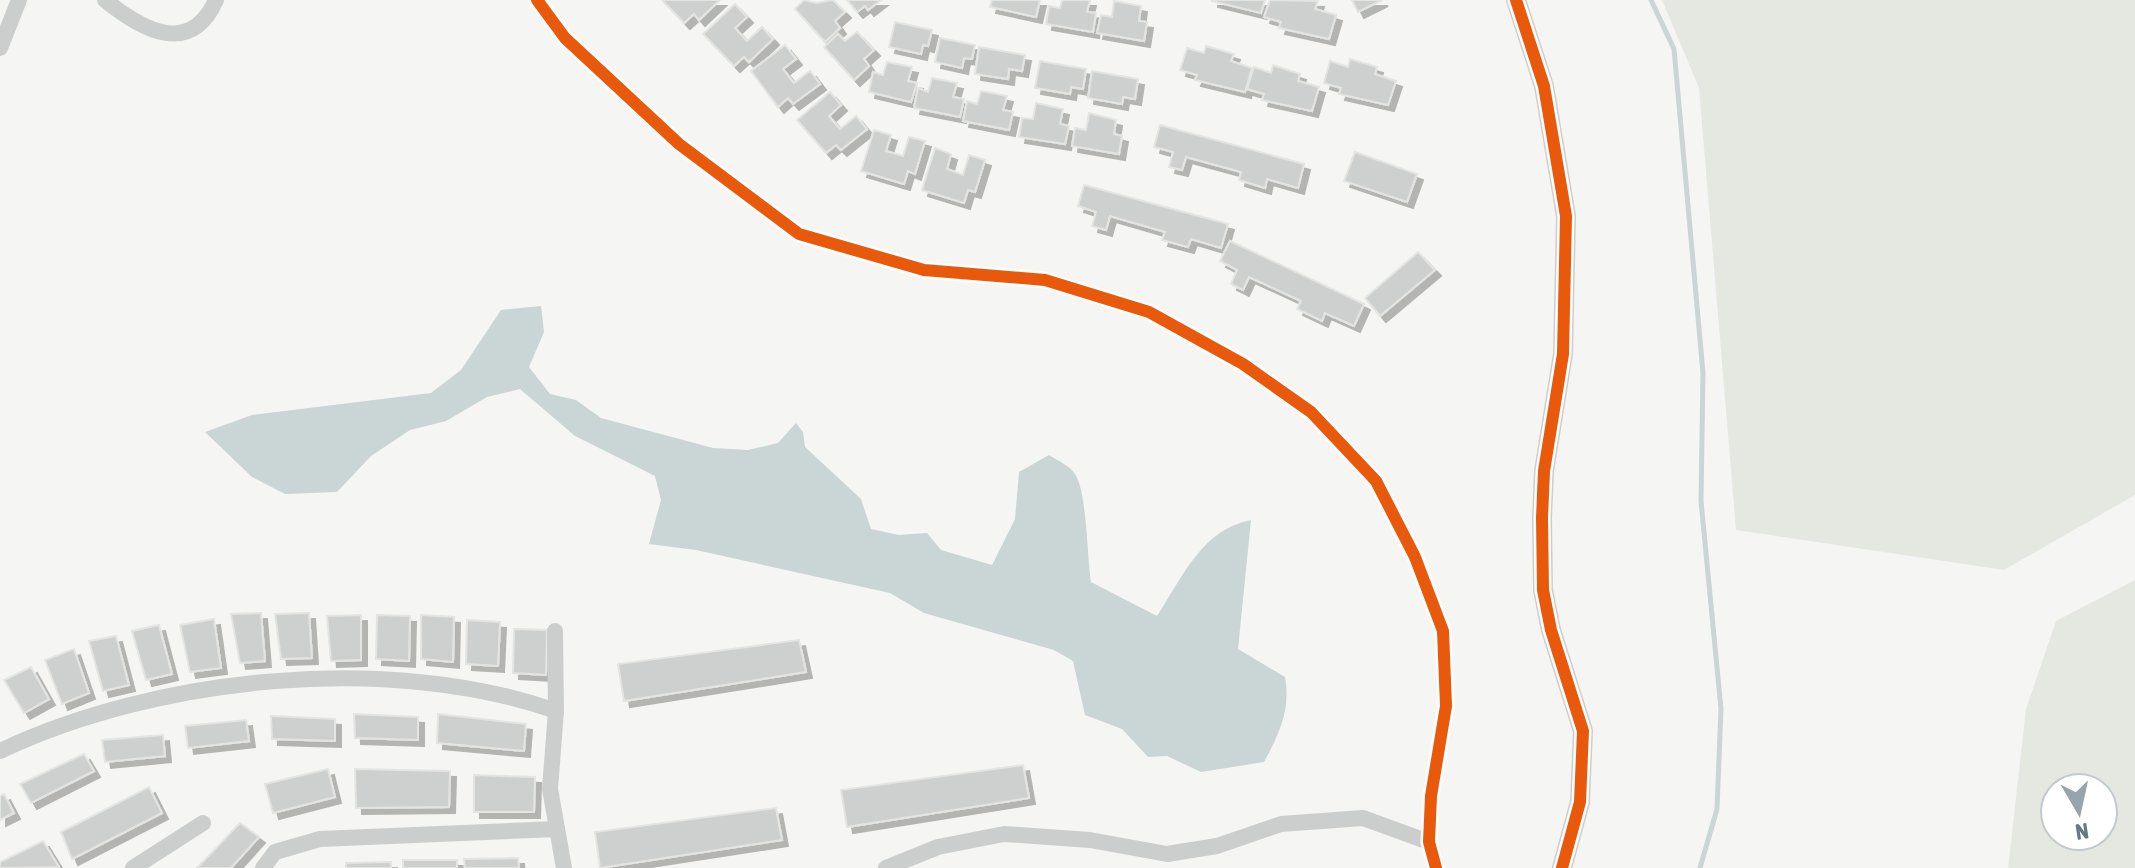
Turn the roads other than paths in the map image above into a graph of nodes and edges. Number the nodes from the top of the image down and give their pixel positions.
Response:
1 (19, 0) edge
2 (105, 0) edge
3 (216, 0) edge
4 (537, 0) edge
5 (1516, 0) edge
6 (0, 48) edge
7 (555, 631) dead end
8 (556, 711) junction
9 (0, 751) edge
10 (203, 823) dead end
11 (557, 829) junction
12 (1429, 842) junction
13 (133, 868) edge
14 (263, 868) edge
15 (564, 868) edge
16 (886, 868) edge
17 (1436, 868) edge
18 (1562, 868) edge

1 - 6 street
2 - 3 street
4 - 12 street
5 - 18 street
7 - 8 street
8 - 9 street
8 - 11 street
10 - 13 street
11 - 14 street
11 - 15 street
12 - 16 street
12 - 17 street

